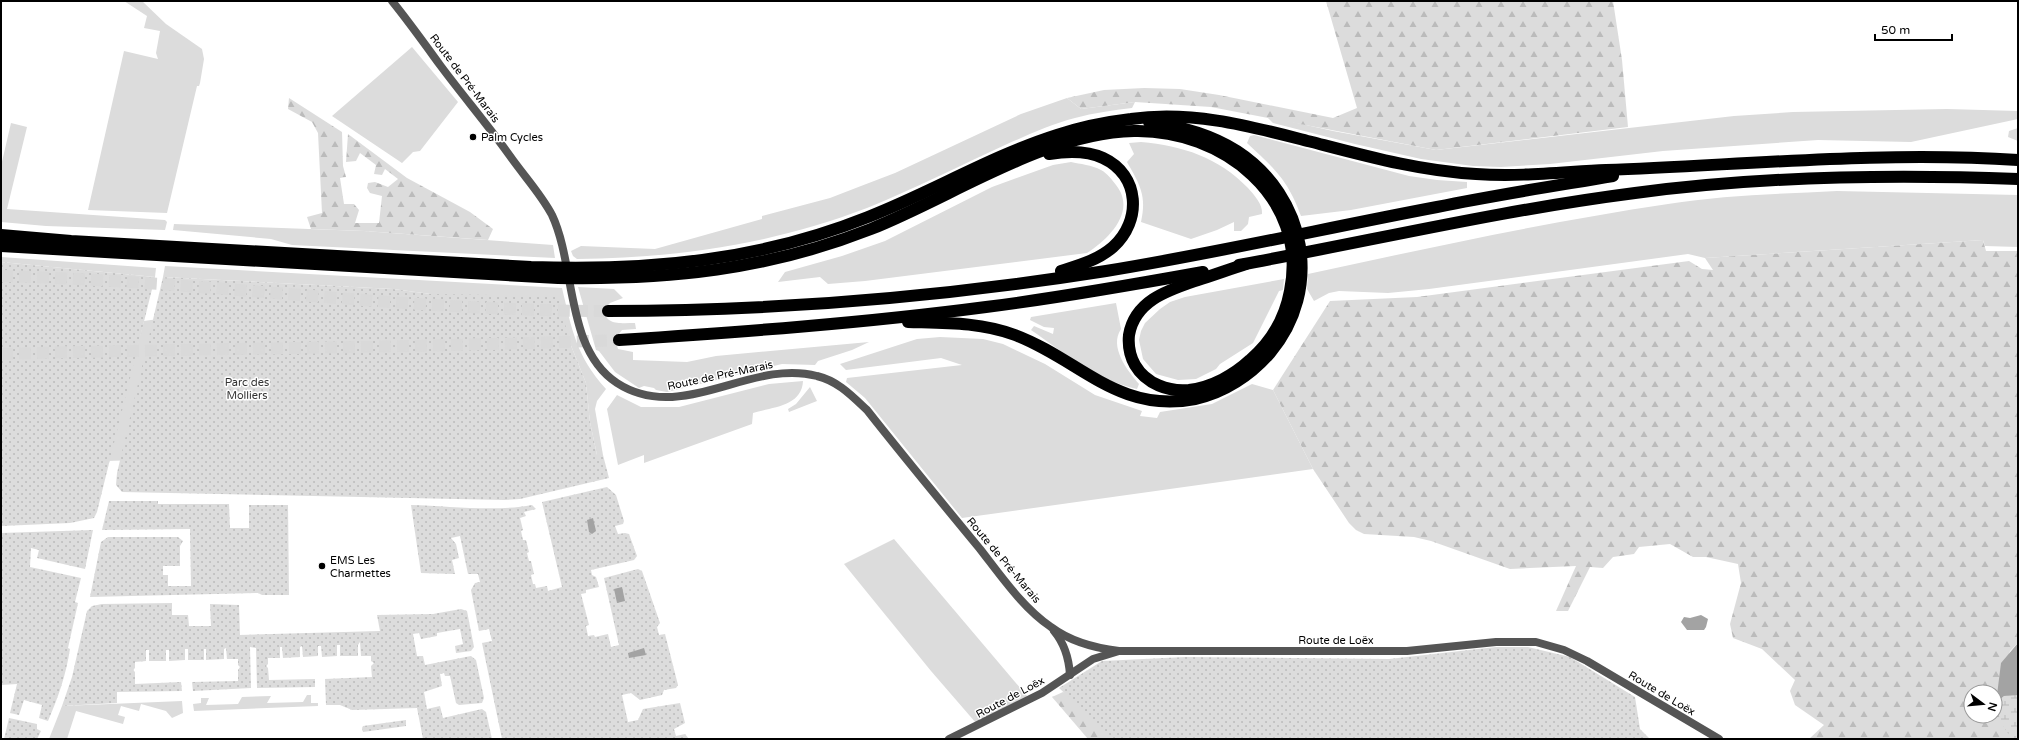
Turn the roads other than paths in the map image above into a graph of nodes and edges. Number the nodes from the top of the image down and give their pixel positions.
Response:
1 (392, 1) edge
2 (1116, 121) junction
3 (1024, 159) junction
4 (2018, 160) edge
5 (1689, 167) junction
6 (2018, 179) edge
7 (1282, 206) junction
8 (1, 235) edge
9 (1, 246) edge
10 (1246, 264) junction
11 (1024, 283) junction
12 (1294, 294) junction
13 (608, 311) tunnel mouth
14 (848, 322) junction
15 (619, 340) tunnel mouth
16 (1050, 627) junction
17 (1118, 651) junction
18 (1070, 675) junction
19 (950, 739) edge
20 (1719, 739) edge

1 - 16 street, Route de Pré-Marais
2 - 5 highway
2 - 7 highway
2 - 8 highway
3 - 7 highway
3 - 9 highway
3 - 11 highway
4 - 5 highway
5 - 11 highway
6 - 10 highway
7 - 12 highway
10 - 12 highway
10 - 14 highway
11 - 13 highway
12 - 14 highway
14 - 15 highway
16 - 17 street
16 - 18 street
17 - 18 street, Route de Loëx
17 - 20 street, Route de Loëx
18 - 19 street, Route de Loëx

